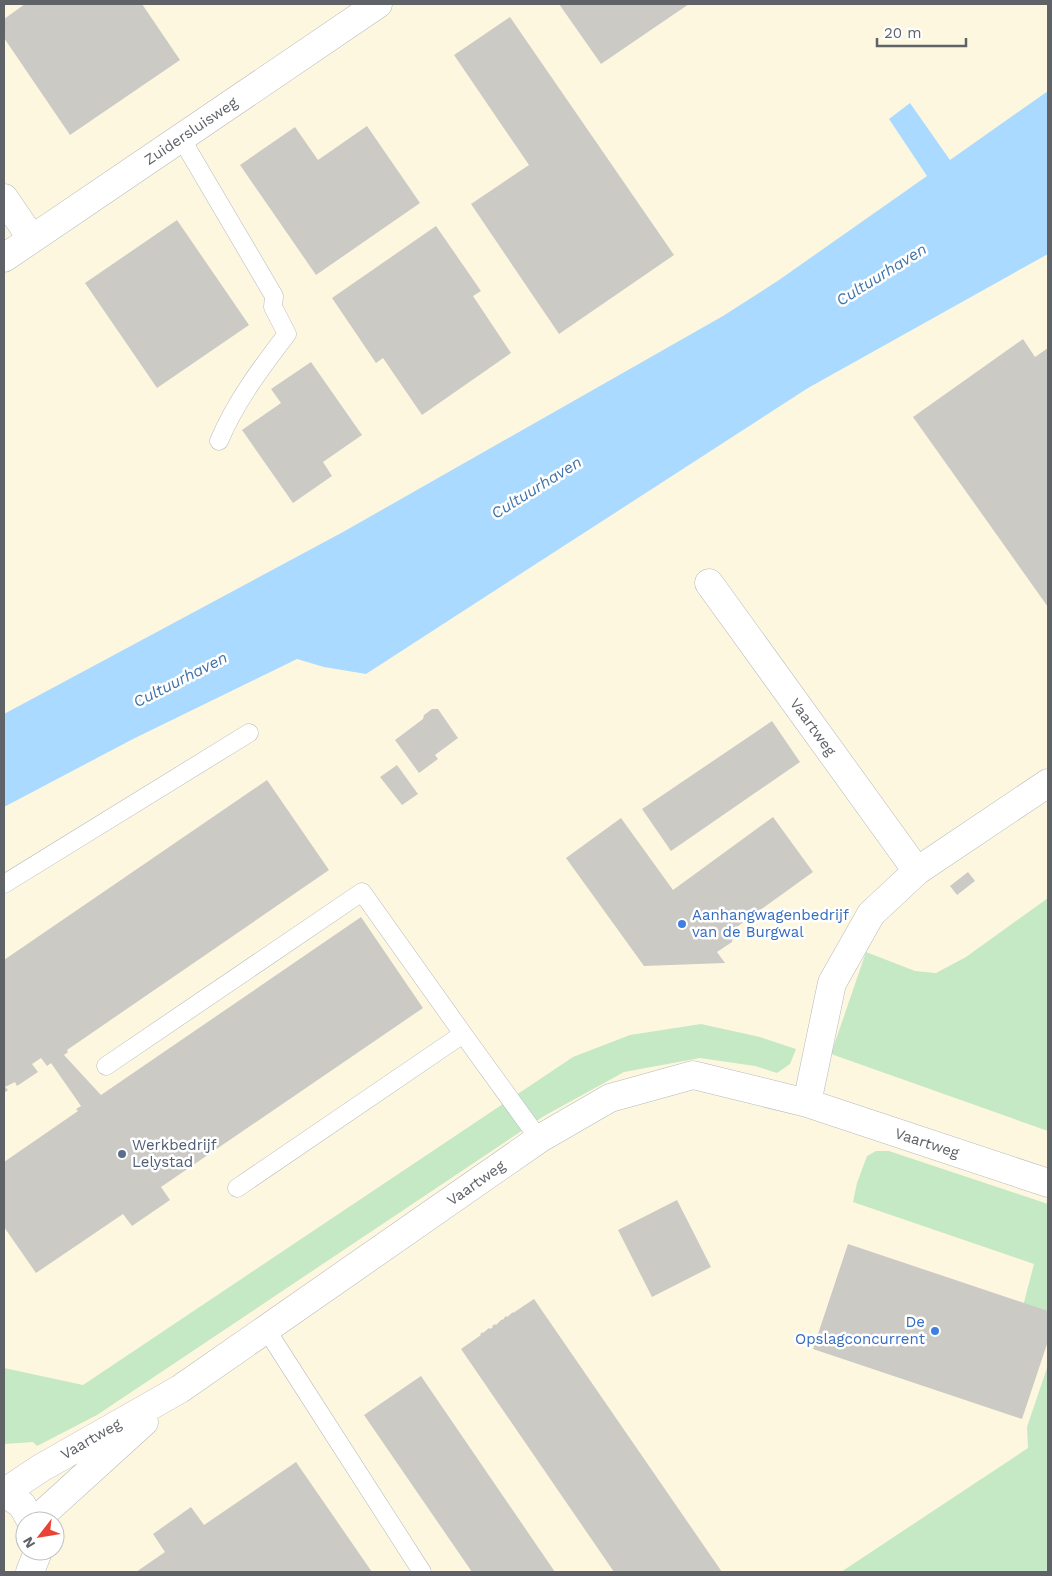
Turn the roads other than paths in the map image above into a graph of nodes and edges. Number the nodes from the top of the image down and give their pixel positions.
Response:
1 (378, 4) edge
2 (181, 138) junction
3 (4, 198) edge
4 (32, 239) junction
5 (4, 258) edge
6 (219, 441) dead end
7 (709, 583) dead end
8 (249, 733) dead end
9 (1048, 783) edge
10 (918, 872) junction
11 (4, 884) edge
12 (463, 1034) junction
13 (106, 1066) dead end
14 (807, 1103) junction
15 (539, 1139) junction
16 (1048, 1184) edge
17 (237, 1188) dead end
18 (266, 1329) junction
19 (180, 1389) junction
20 (4, 1492) edge
21 (25, 1511) edge
22 (46, 1511) edge
23 (422, 1572) edge

1 - 2 street, Zuidersluisweg
2 - 4 street, Zuidersluisweg
2 - 6 lane
3 - 4 street
4 - 5 street, Zuidersluisweg
7 - 10 street, Vaartweg
8 - 11 lane
9 - 10 street
10 - 14 street
12 - 13 lane
12 - 15 lane
12 - 17 lane
14 - 15 street, Vaartweg
14 - 16 street, Vaartweg
15 - 18 street, Vaartweg
18 - 19 street, Vaartweg
18 - 23 lane
19 - 20 street, Vaartweg
19 - 22 street, Vaartweg
20 - 21 street

